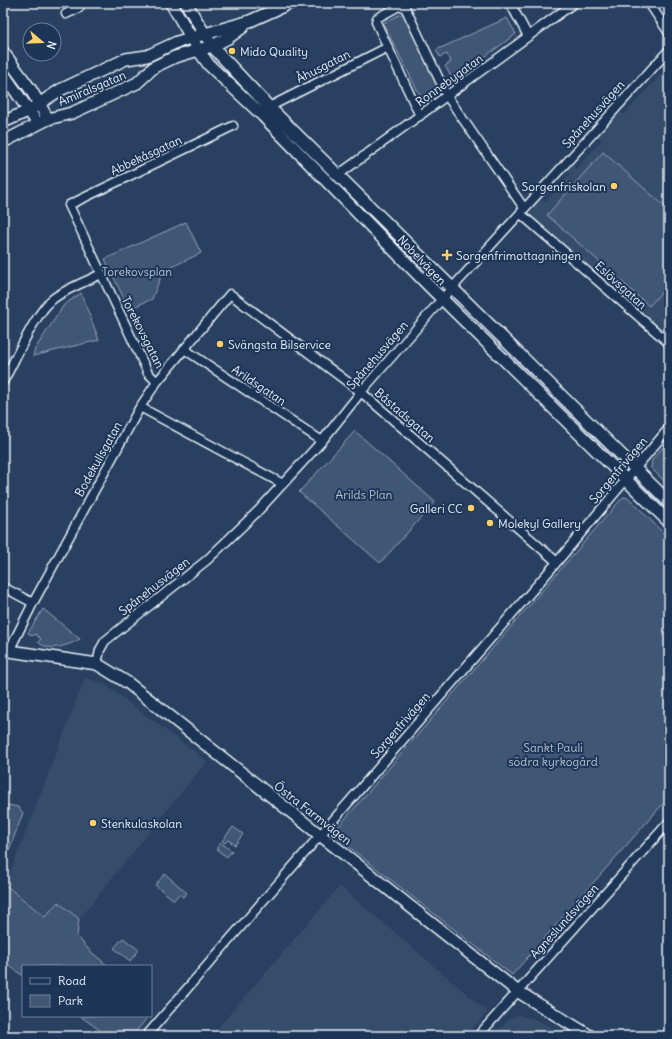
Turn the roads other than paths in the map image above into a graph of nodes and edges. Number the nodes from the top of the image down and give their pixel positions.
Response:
1 (68, 3) edge
2 (171, 3) edge
3 (186, 3) edge
4 (290, 3) edge
5 (510, 3) edge
6 (574, 3) edge
7 (649, 3) edge
8 (73, 11) dead end
9 (250, 21) junction
10 (669, 33) edge
11 (204, 35) junction
12 (528, 36) junction
13 (191, 39) junction
14 (212, 46) junction
15 (388, 47) junction
16 (669, 50) edge
17 (198, 51) junction
18 (3, 52) edge
19 (3, 73) edge
20 (447, 96) junction
21 (39, 104) junction
22 (269, 107) junction
23 (28, 111) junction
24 (420, 116) junction
25 (3, 122) edge
26 (43, 122) junction
27 (233, 126) dead end
28 (3, 142) edge
29 (338, 175) junction
30 (69, 205) joint
31 (523, 211) junction
32 (101, 274) junction
33 (452, 288) junction
34 (230, 294) joint
35 (442, 299) junction
36 (669, 344) edge
37 (184, 349) junction
38 (3, 382) edge
39 (157, 382) junction
40 (361, 392) junction
41 (140, 407) junction
42 (669, 428) edge
43 (322, 441) junction
44 (635, 468) junction
45 (626, 479) junction
46 (283, 484) junction
47 (669, 502) edge
48 (669, 522) edge
49 (557, 562) junction
50 (3, 587) edge
51 (33, 603) junction
52 (6, 651) edge
53 (97, 664) junction
54 (669, 822) edge
55 (320, 835) junction
56 (517, 992) junction
57 (146, 1036) edge
58 (478, 1036) edge
59 (590, 1036) edge

1 - 8 street
2 - 13 main road, Nobelvägen
3 - 11 main road, Nobelvägen
4 - 9 main road, Amiralsgatan
5 - 12 street
6 - 12 street, Ronnebygatan
7 - 10 street
9 - 11 main road, Amiralsgatan
9 - 14 main road, Amiralsgatan
11 - 13 main road, Amiralsgatan
11 - 14 main road, Nobelvägen
12 - 20 street, Ronnebygatan
13 - 17 main road, Nobelvägen
13 - 21 main road, Amiralsgatan
14 - 17 main road, Amiralsgatan
14 - 22 main road, Nobelvägen
15 - 20 street, Eslövsgatan
15 - 22 street, Åhusgatan
15 - 24 street
16 - 31 street, Spånehusvägen
17 - 26 main road, Amiralsgatan
17 - 35 main road, Nobelvägen
18 - 21 main road
19 - 23 main road
20 - 24 street, Ronnebygatan
20 - 31 street, Eslövsgatan
21 - 23 main road, Amiralsgatan
21 - 26 main road
22 - 29 main road, Nobelvägen
23 - 25 main road, Amiralsgatan
23 - 26 main road
24 - 29 street, Ronnebygatan
26 - 28 main road, Amiralsgatan
27 - 30 street, Abbekåsgatan
29 - 33 main road, Nobelvägen
30 - 32 street, Torekovsgatan
31 - 33 street, Spånehusvägen
31 - 36 street, Eslövsgatan
32 - 38 street
32 - 39 street, Torekovsgatan
33 - 35 street, Spånehusvägen
33 - 44 main road, Nobelvägen
34 - 37 street, Bodekullsgatan
34 - 40 street, Båstadsgatan
35 - 40 street, Spånehusvägen
35 - 45 main road, Nobelvägen
37 - 39 street, Bodekullsgatan
37 - 43 street, Arildsgatan
39 - 41 street, Bodekullsgatan
40 - 43 street, Spånehusvägen
40 - 49 street, Båstadsgatan
41 - 46 street
41 - 51 street, Bodekullsgatan
42 - 44 street, Sorgenfrivägen
43 - 46 street, Spånehusvägen
44 - 45 street, Sorgenfrivägen
44 - 47 main road, Nobelvägen
45 - 48 main road, Nobelvägen
45 - 49 street, Sorgenfrivägen
46 - 53 street, Spånehusvägen
49 - 55 street, Sorgenfrivägen
50 - 51 street
51 - 52 street, Bodekullsgatan
52 - 53 main road, Östra Farmvägen
53 - 55 main road, Östra Farmvägen
54 - 56 street, Agneslundsvägen
55 - 56 main road, Östra Farmvägen
55 - 57 street, Sorgenfrivägen
56 - 58 street, Agneslundsvägen
56 - 59 main road, Östra Farmvägen

